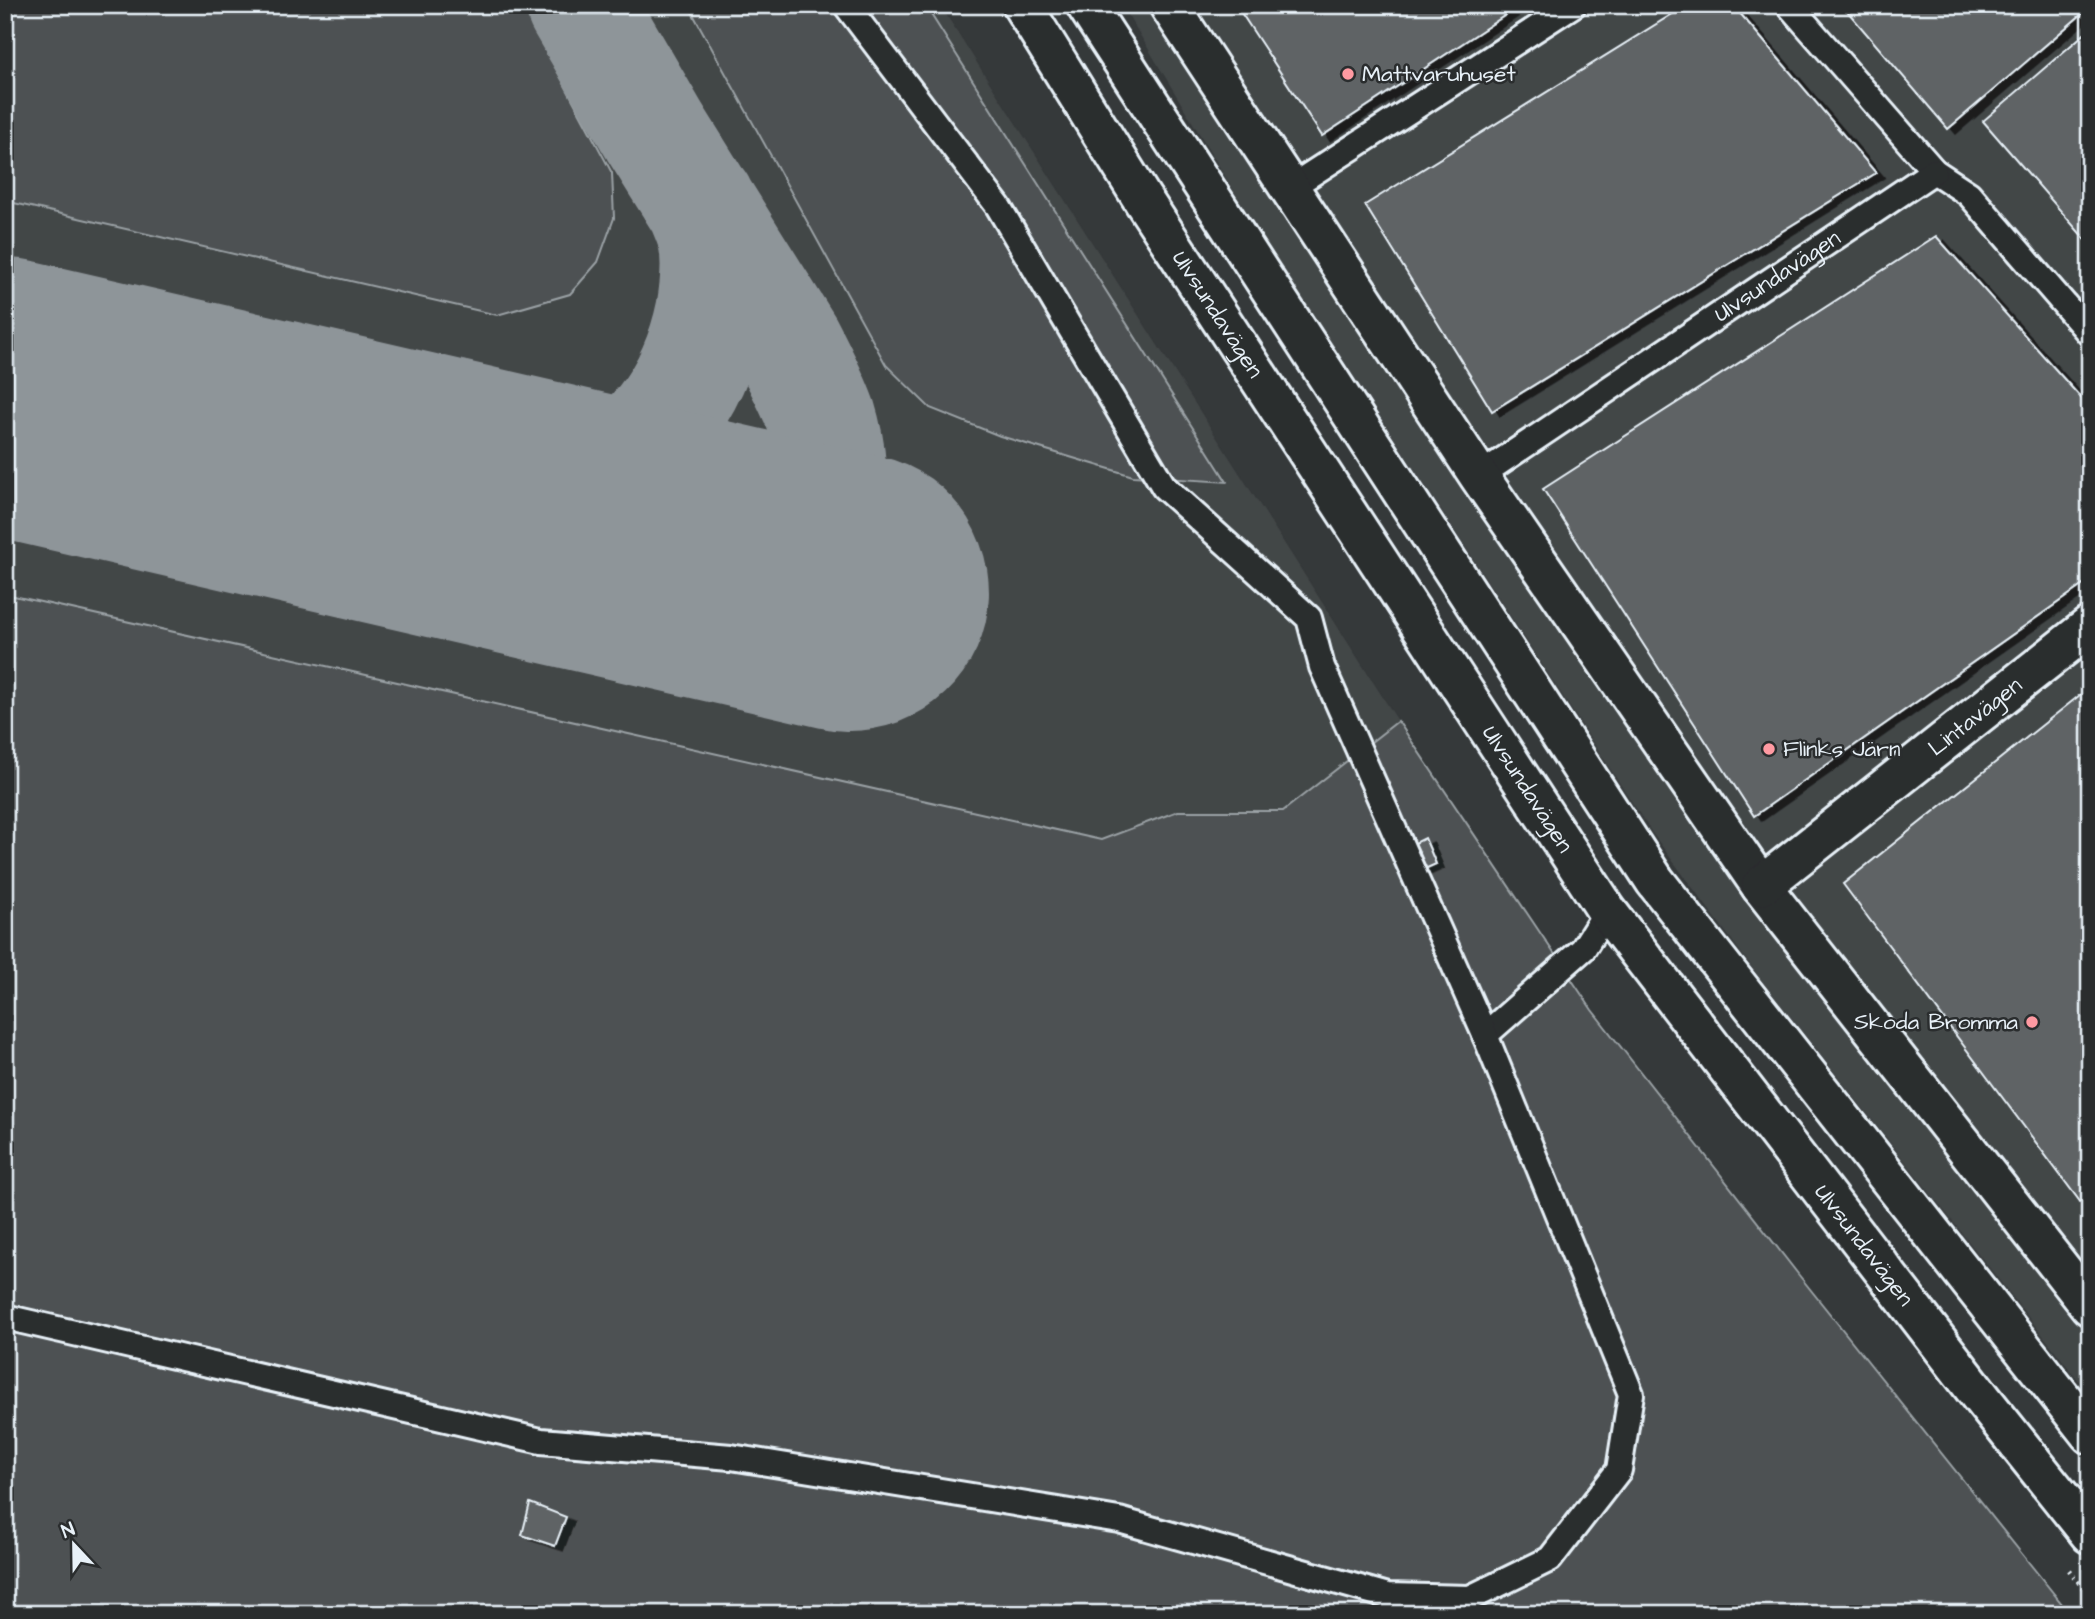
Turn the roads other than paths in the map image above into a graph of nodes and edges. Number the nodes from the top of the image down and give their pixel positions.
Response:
1 (846, 5) edge
2 (1022, 5) edge
3 (1086, 5) edge
4 (1169, 5) edge
5 (1573, 5) edge
6 (1789, 5) edge
7 (1934, 171) junction
8 (1289, 189) junction
9 (2090, 334) edge
10 (1479, 475) junction
11 (2090, 626) edge
12 (1762, 886) junction
13 (1607, 911) junction
14 (1485, 1035) junction
15 (2090, 1306) edge
16 (5, 1317) edge
17 (2090, 1434) edge
18 (2090, 1534) edge

1 - 14 lane
2 - 13 main road, Ulvsundavägen
3 - 17 main road
4 - 8 main road
5 - 8 lane
6 - 7 lane
7 - 9 lane
7 - 10 lane, Ulvsundavägen
8 - 10 main road
10 - 12 main road
11 - 12 main road, Lintavägen
12 - 15 main road
13 - 14 lane
13 - 18 main road, Ulvsundavägen
14 - 16 lane

